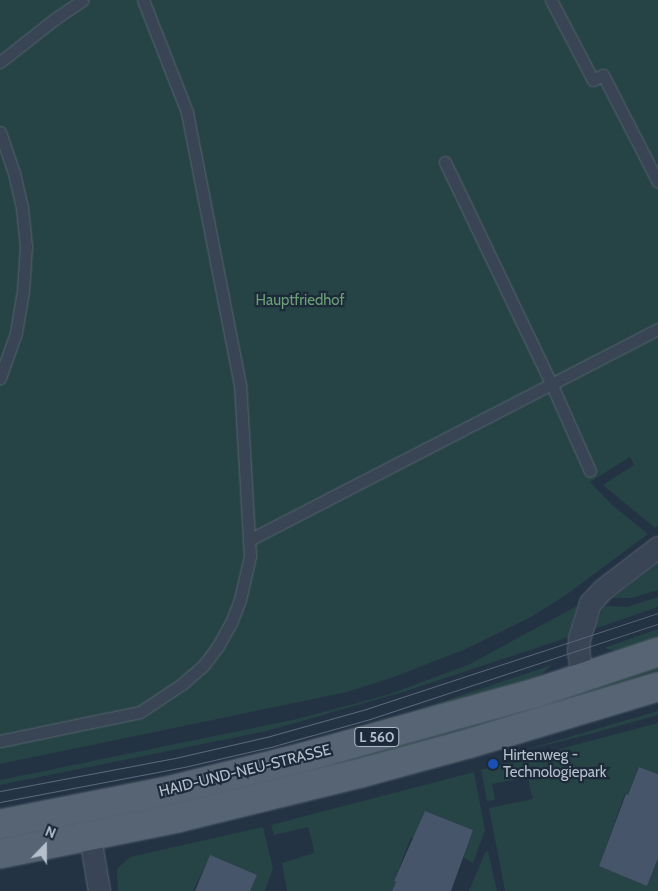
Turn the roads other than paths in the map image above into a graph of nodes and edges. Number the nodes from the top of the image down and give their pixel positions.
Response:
1 (84, 0) edge
2 (143, 0) edge
3 (551, 0) edge
4 (0, 62) edge
5 (0, 132) edge
6 (445, 162) dead end
7 (658, 182) edge
8 (658, 329) edge
9 (0, 378) edge
10 (551, 383) junction
11 (590, 471) dead end
12 (250, 540) junction
13 (658, 547) edge
14 (658, 652) edge
15 (582, 678) junction
16 (658, 687) edge
17 (0, 741) edge
18 (0, 824) edge
19 (90, 837) junction
20 (0, 854) edge
21 (99, 891) edge

1 - 4 lane
2 - 12 lane
3 - 7 lane
5 - 9 lane
6 - 10 lane
8 - 10 lane
10 - 11 lane
10 - 12 lane
12 - 17 lane
13 - 15 street
14 - 15 main road, HAID-UND-NEU-STRASSE / L 560
15 - 18 main road, HAID-UND-NEU-STRASSE / L 560
16 - 19 main road, HAID-UND-NEU-STRASSE / L 560
19 - 20 main road, HAID-UND-NEU-STRASSE / L 560
19 - 21 street

